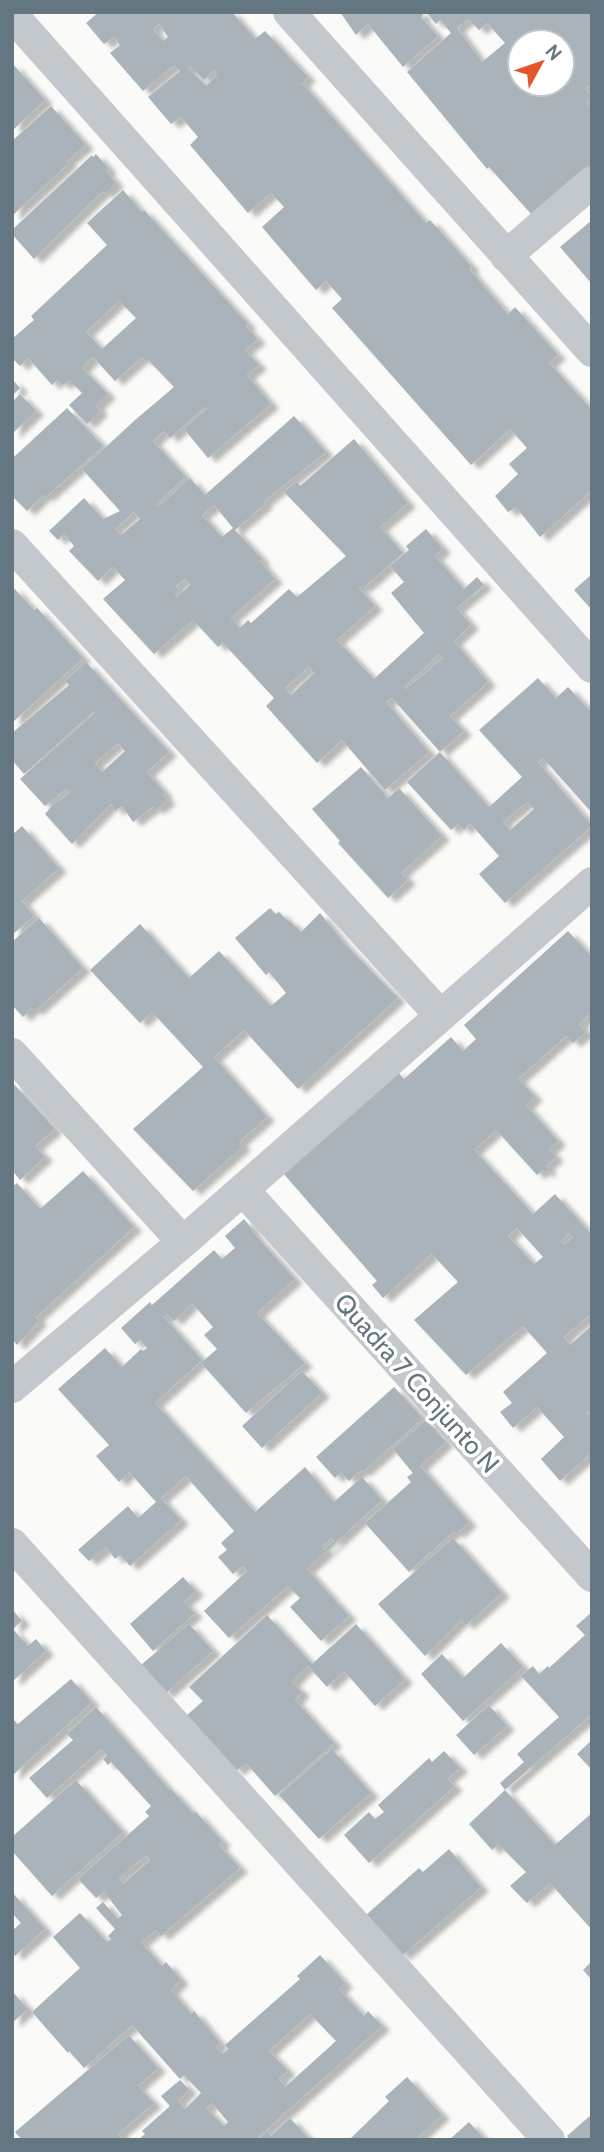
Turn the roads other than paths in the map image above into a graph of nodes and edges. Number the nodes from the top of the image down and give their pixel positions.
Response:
1 (289, 12) edge
2 (12, 15) edge
3 (592, 182) edge
4 (506, 256) junction
5 (592, 351) edge
6 (12, 545) edge
7 (592, 667) edge
8 (586, 897) edge
9 (441, 1016) junction
10 (12, 1054) edge
11 (243, 1190) junction
12 (183, 1242) junction
13 (12, 1387) edge
14 (12, 1544) edge
15 (592, 1576) edge
16 (549, 2140) edge

1 - 4 street
2 - 7 street
3 - 4 street
4 - 5 street
6 - 9 street
8 - 9 street
9 - 11 street
10 - 12 street
11 - 12 street
11 - 15 street, Quadra 7 Conjunto N
12 - 13 street
14 - 16 street

